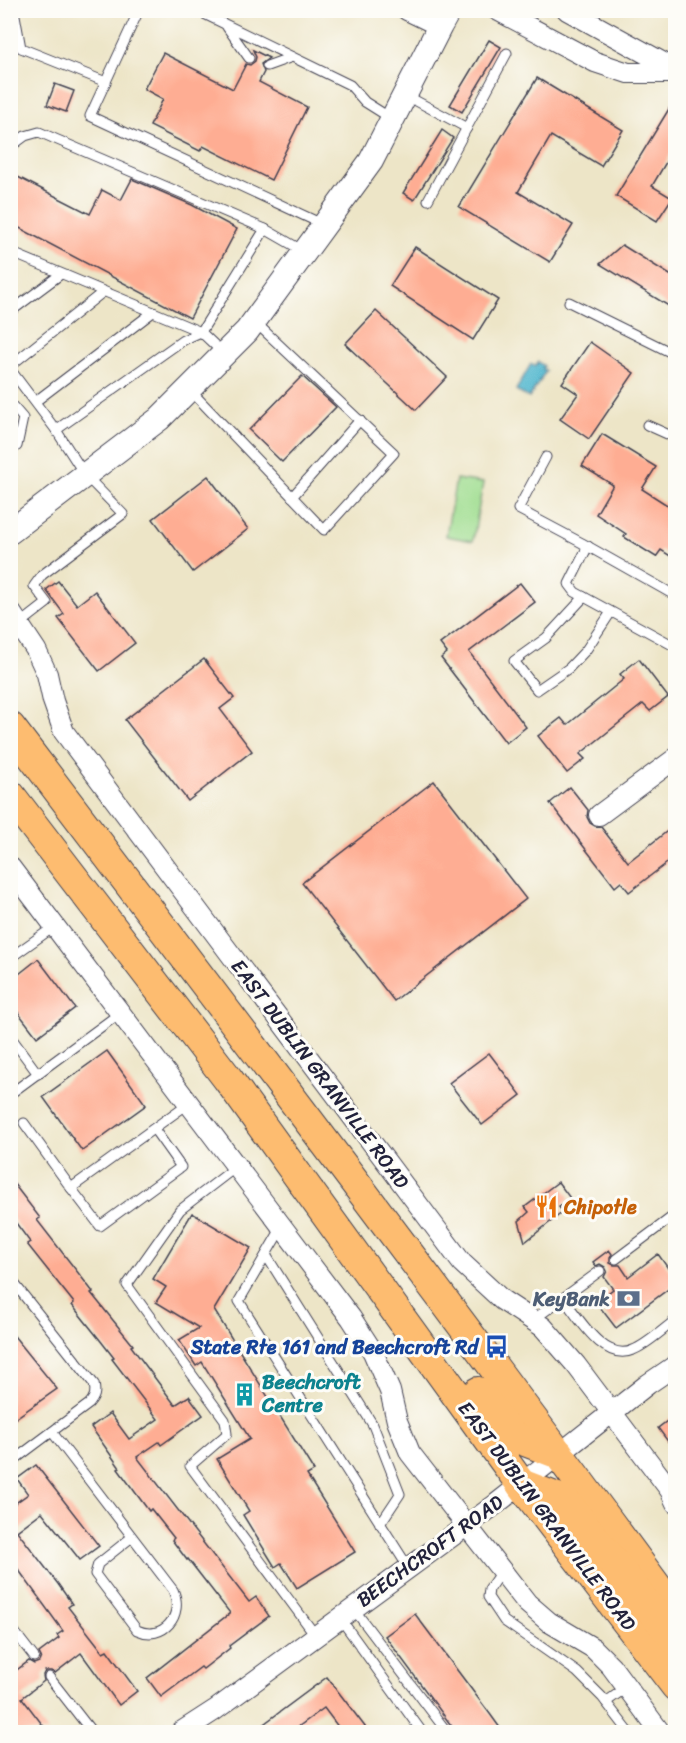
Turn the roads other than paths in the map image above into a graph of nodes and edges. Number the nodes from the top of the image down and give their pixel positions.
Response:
1 (14, 10) edge
2 (139, 10) edge
3 (195, 10) edge
4 (407, 10) edge
5 (497, 10) edge
6 (567, 10) edge
7 (445, 18) edge
8 (226, 25) junction
9 (507, 52) dead end
10 (292, 57) junction
11 (249, 58) dead end
12 (267, 66) dead end
13 (675, 72) edge
14 (106, 82) junction
15 (405, 94) junction
16 (392, 119) junction
17 (467, 128) junction
18 (10, 147) edge
19 (428, 200) dead end
20 (324, 225) junction
21 (265, 229) junction
22 (10, 252) edge
23 (305, 252) junction
24 (61, 274) junction
25 (103, 292) junction
26 (570, 302) dead end
27 (10, 312) edge
28 (153, 312) junction
29 (254, 322) junction
30 (201, 332) junction
31 (224, 354) junction
32 (675, 355) edge
33 (10, 368) edge
34 (189, 389) junction
35 (36, 401) junction
36 (10, 403) edge
37 (360, 420) junction
38 (647, 425) dead end
39 (56, 430) junction
40 (675, 438) edge
41 (10, 451) edge
42 (546, 457) dead end
43 (85, 476) junction
44 (292, 497) junction
45 (10, 532) edge
46 (588, 546) junction
47 (675, 596) edge
48 (584, 597) junction
49 (611, 612) junction
50 (15, 618) edge
51 (675, 647) edge
52 (10, 727) edge
53 (675, 758) edge
54 (10, 773) edge
55 (10, 795) edge
56 (599, 815) dead end
57 (10, 867) edge
58 (55, 926) junction
59 (177, 945) junction
60 (10, 958) edge
61 (120, 1013) junction
62 (10, 1036) edge
63 (38, 1074) junction
64 (10, 1094) edge
65 (189, 1104) junction
66 (24, 1123) dead end
67 (153, 1129) junction
68 (237, 1167) junction
69 (71, 1188) junction
70 (675, 1214) edge
71 (329, 1220) junction
72 (282, 1227) junction
73 (266, 1255) junction
74 (616, 1259) dead end
75 (600, 1271) dead end
76 (10, 1278) edge
77 (563, 1298) junction
78 (533, 1320) junction
79 (675, 1320) edge
80 (675, 1365) edge
81 (611, 1413) junction
82 (52, 1432) junction
83 (559, 1454) junction
84 (10, 1463) edge
85 (520, 1484) junction
86 (675, 1503) edge
87 (380, 1524) junction
88 (466, 1524) junction
89 (132, 1537) junction
90 (408, 1567) junction
91 (502, 1570) junction
92 (346, 1613) junction
93 (675, 1613) edge
94 (10, 1626) edge
95 (316, 1635) junction
96 (675, 1641) edge
97 (34, 1657) dead end
98 (50, 1677) dead end
99 (675, 1686) edge
100 (627, 1687) junction
101 (606, 1702) junction
102 (92, 1732) edge
103 (181, 1732) edge
104 (422, 1732) edge
105 (447, 1732) edge
106 (629, 1732) edge
107 (660, 1732) edge

1 - 14 lane
2 - 14 lane
3 - 8 lane
4 - 7 street
5 - 13 street
6 - 13 street
7 - 15 street
8 - 10 lane
8 - 11 lane
9 - 17 lane
10 - 12 lane
10 - 16 lane
14 - 20 lane
15 - 16 street
15 - 17 lane
16 - 20 street
17 - 19 lane
18 - 21 lane
20 - 23 street
21 - 23 lane
21 - 30 lane
22 - 24 lane
23 - 29 street
24 - 25 lane
24 - 27 lane
25 - 28 lane
25 - 33 lane
26 - 32 lane
28 - 30 lane
28 - 35 lane
29 - 31 street
29 - 37 lane
30 - 31 lane
30 - 39 lane
31 - 34 street
33 - 35 lane
34 - 43 street
34 - 44 lane
35 - 39 lane
36 - 41 lane
37 - 44 lane
37 - 44 lane
38 - 40 lane
39 - 43 lane
42 - 46 lane
43 - 45 street
43 - 50 lane
46 - 47 lane
46 - 48 lane
48 - 49 lane
48 - 49 lane
49 - 51 lane
50 - 78 street, EAST DUBLIN GRANVILLE ROAD
52 - 59 main road, EAST DUBLIN GRANVILLE ROAD
53 - 56 street
54 - 59 main road
55 - 71 main road, EAST DUBLIN GRANVILLE ROAD
57 - 58 street
58 - 60 lane
58 - 61 street
59 - 83 main road, EAST DUBLIN GRANVILLE ROAD
61 - 63 lane
61 - 65 street
62 - 63 lane
63 - 64 lane
65 - 67 lane
65 - 68 street
66 - 69 lane
67 - 69 lane
67 - 69 lane
68 - 72 street
68 - 95 lane
70 - 74 lane
71 - 83 main road
71 - 85 main road, EAST DUBLIN GRANVILLE ROAD
72 - 73 lane
72 - 88 street
73 - 87 lane
73 - 87 lane
75 - 77 lane
76 - 82 lane
77 - 78 lane
77 - 79 lane
78 - 81 street, EAST DUBLIN GRANVILLE ROAD
80 - 81 street, BEECHCROFT ROAD
81 - 83 street, BEECHCROFT ROAD
81 - 86 street, EAST DUBLIN GRANVILLE ROAD
82 - 84 lane
82 - 89 lane
83 - 85 street, BEECHCROFT ROAD
83 - 93 main road, EAST DUBLIN GRANVILLE ROAD
85 - 88 street, BEECHCROFT ROAD
85 - 96 main road
85 - 99 main road, EAST DUBLIN GRANVILLE ROAD
87 - 90 lane
88 - 90 street, BEECHCROFT ROAD
88 - 91 street
89 - 89 lane
90 - 92 street, BEECHCROFT ROAD
91 - 100 street
91 - 101 lane
92 - 95 street, BEECHCROFT ROAD
92 - 104 lane
92 - 105 lane
94 - 97 lane
95 - 103 street, BEECHCROFT ROAD
98 - 102 lane
100 - 101 lane
100 - 107 street
101 - 106 lane

